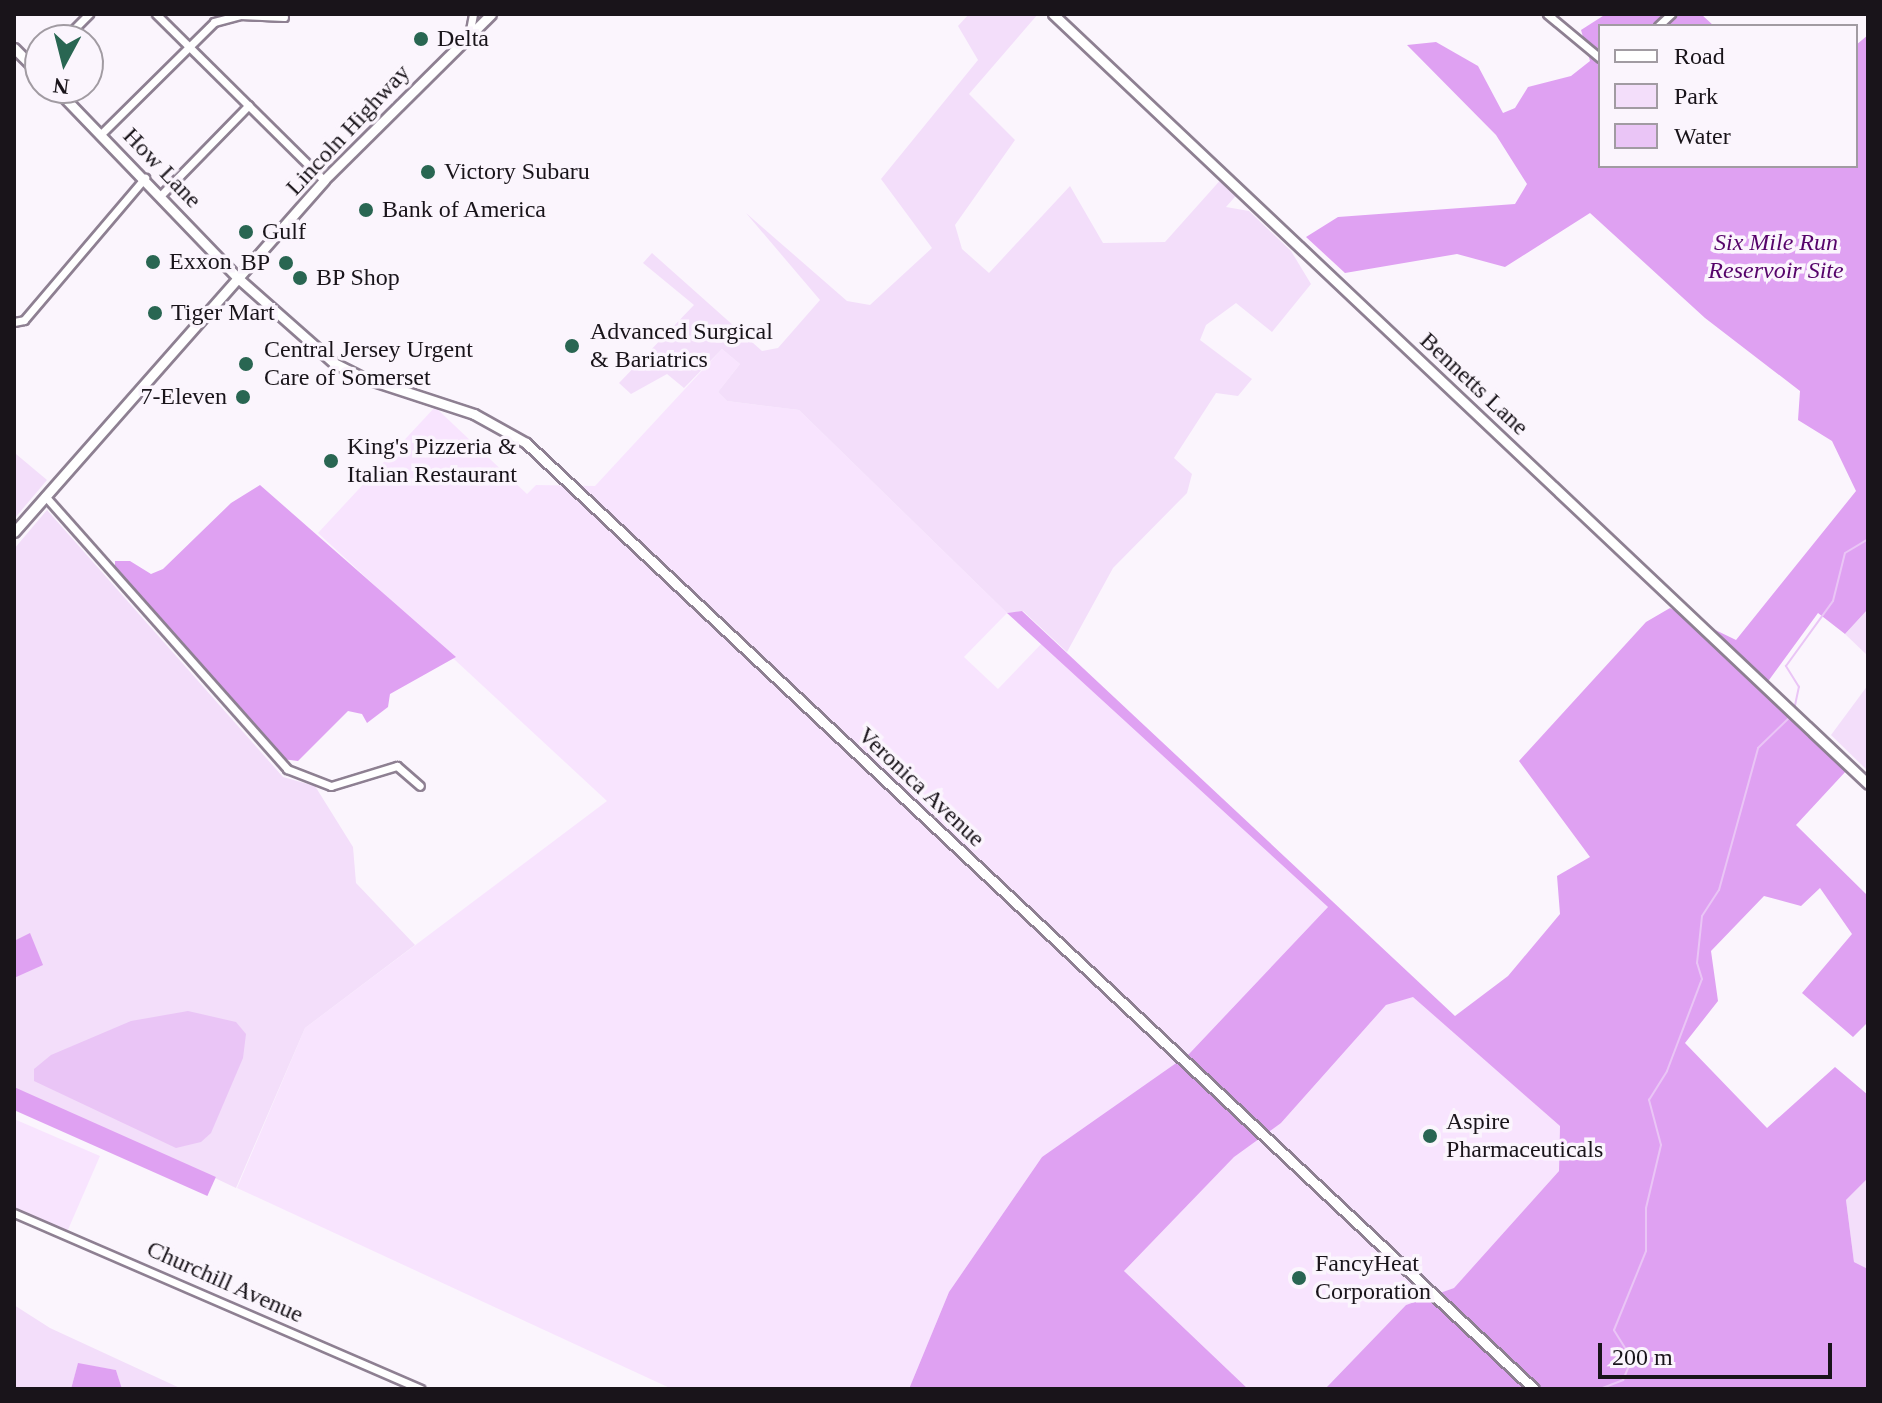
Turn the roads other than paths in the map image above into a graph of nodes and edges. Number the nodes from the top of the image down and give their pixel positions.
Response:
1 (156, 14) edge
2 (473, 14) edge
3 (491, 14) edge
4 (1053, 14) edge
5 (1547, 14) edge
6 (284, 17) dead end
7 (469, 36) junction
8 (188, 45) junction
9 (1598, 56) edge
10 (71, 104) edge
11 (249, 105) junction
12 (101, 134) junction
13 (145, 178) junction
14 (324, 180) junction
15 (162, 194) junction
16 (239, 279) junction
17 (14, 322) edge
18 (45, 496) junction
19 (14, 532) edge
20 (1868, 784) edge
21 (420, 786) dead end
22 (14, 1213) edge
23 (421, 1389) edge
24 (1534, 1389) edge

1 - 8 street
2 - 7 street
3 - 7 street, Lincoln Highway
4 - 20 street, Bennetts Lane
5 - 9 street
6 - 8 street
7 - 14 street, Lincoln Highway
8 - 11 street
8 - 12 street
10 - 12 street, How Lane
11 - 14 street
11 - 15 street
12 - 13 street, How Lane
13 - 15 street, How Lane
13 - 17 street
14 - 16 street, Lincoln Highway
15 - 16 street, How Lane
16 - 18 street, Lincoln Highway
16 - 24 street, Veronica Avenue
18 - 19 street, Lincoln Highway
18 - 21 street
22 - 23 street, Churchill Avenue

